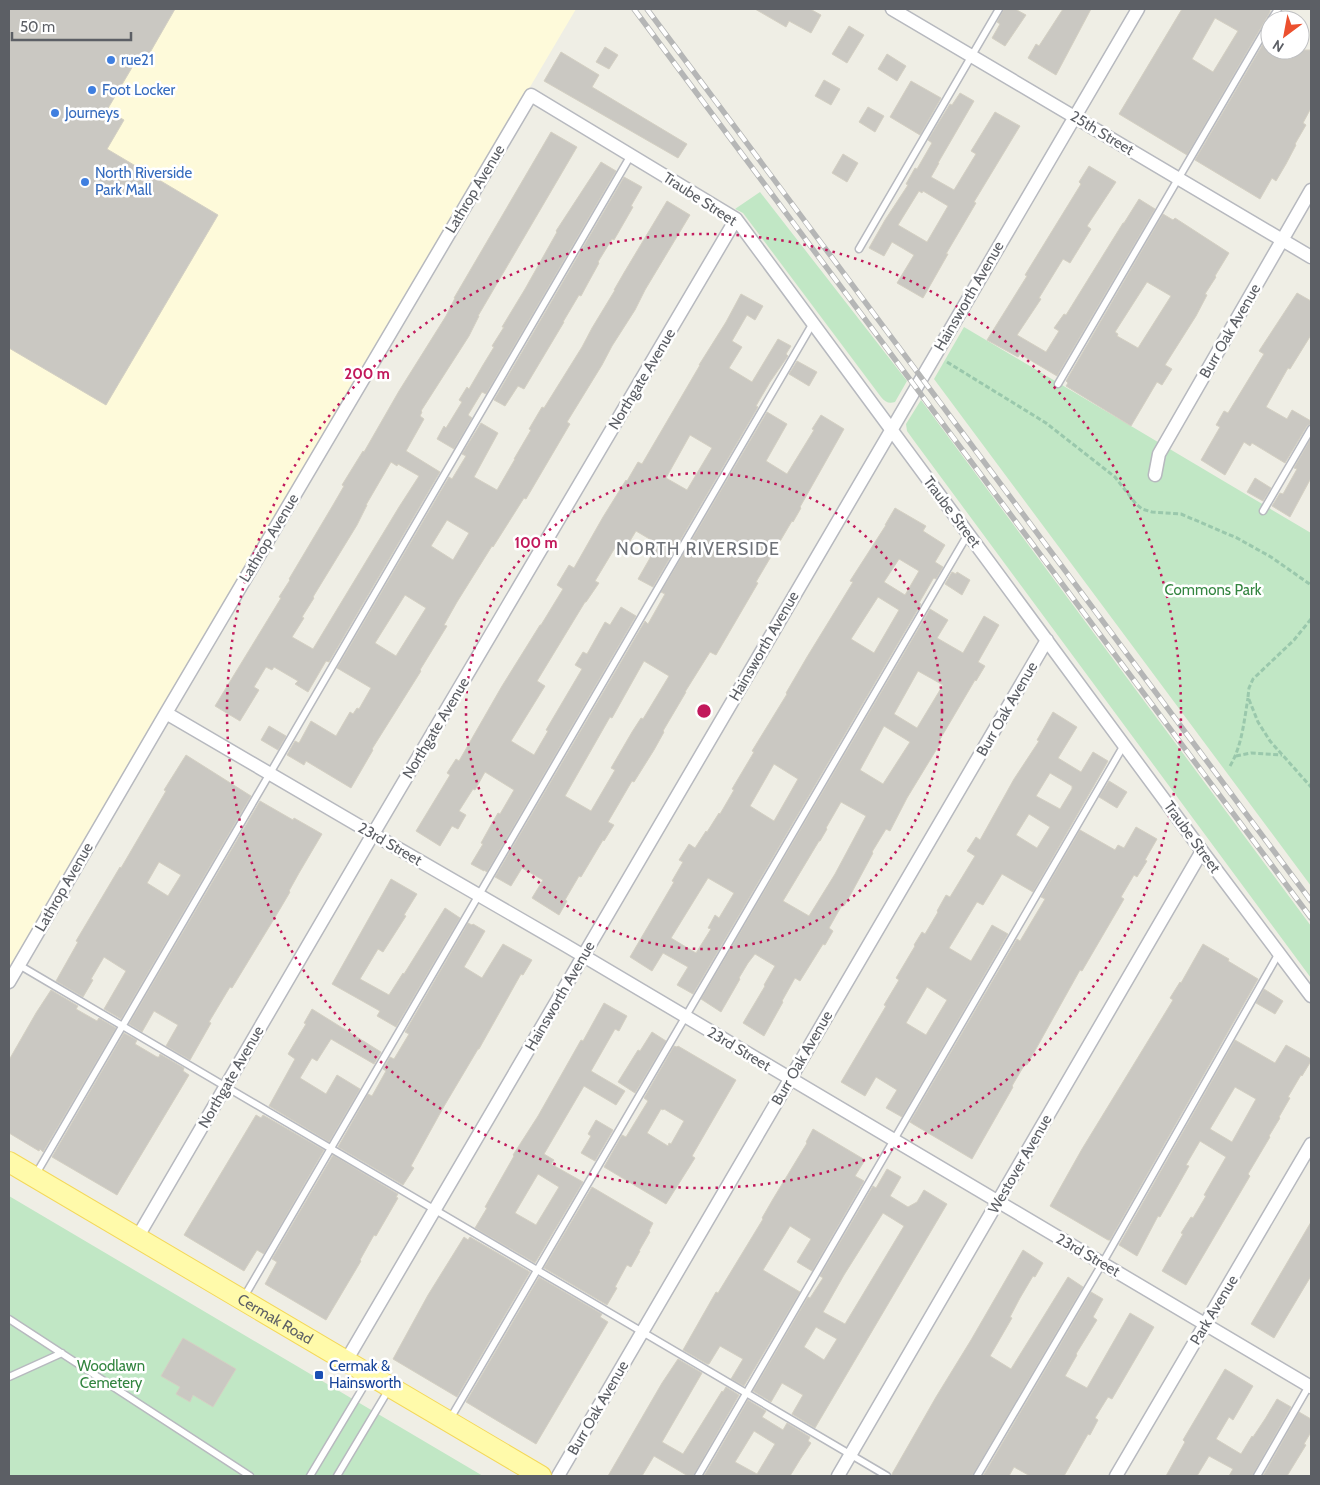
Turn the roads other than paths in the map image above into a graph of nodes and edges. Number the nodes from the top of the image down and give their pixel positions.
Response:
1 (892, 9) edge
2 (999, 9) edge
3 (1138, 9) edge
4 (1260, 38) edge
5 (972, 56) junction
6 (531, 95) joint
7 (1074, 116) junction
8 (631, 155) junction
9 (1178, 178) junction
10 (1311, 190) edge
11 (736, 219) junction
12 (1282, 240) junction
13 (859, 249) dead end
14 (1311, 257) edge
15 (813, 323) junction
16 (1058, 384) dead end
17 (890, 429) junction
18 (1311, 429) edge
19 (1155, 475) dead end
20 (1263, 511) dead end
21 (968, 534) junction
22 (1047, 640) junction
23 (166, 713) junction
24 (1124, 745) junction
25 (269, 774) junction
26 (373, 834) junction
27 (1202, 852) junction
28 (478, 895) junction
29 (1279, 953) junction
30 (583, 956) junction
31 (19, 965) junction
32 (9, 982) edge
33 (1311, 996) edge
34 (685, 1017) junction
35 (122, 1026) junction
36 (790, 1079) junction
37 (226, 1087) junction
38 (894, 1141) junction
39 (1311, 1144) edge
40 (331, 1149) junction
41 (9, 1162) edge
42 (34, 1177) junction
43 (998, 1202) junction
44 (435, 1210) junction
45 (137, 1238) junction
46 (1102, 1264) junction
47 (537, 1270) junction
48 (242, 1300) junction
49 (9, 1318) edge
50 (1206, 1324) junction
51 (642, 1332) junction
52 (62, 1353) junction
53 (346, 1361) junction
54 (370, 1375) junction
55 (9, 1377) edge
56 (1311, 1385) edge
57 (390, 1387) junction
58 (746, 1393) junction
59 (448, 1422) junction
60 (851, 1454) junction
61 (250, 1476) edge
62 (310, 1476) edge
63 (337, 1476) edge
64 (541, 1476) edge
65 (558, 1476) edge
66 (698, 1476) edge
67 (838, 1476) edge
68 (887, 1476) edge
69 (977, 1476) edge
70 (1116, 1476) edge
71 (1257, 1476) edge

1 - 5 street, 25th Street
2 - 5 lane
3 - 7 street, Hainsworth Avenue
4 - 9 lane
5 - 7 street, 25th Street
5 - 13 lane
6 - 8 street, Traube Street
6 - 23 street, Lathrop Avenue
7 - 9 street, 25th Street
7 - 17 street, Hainsworth Avenue
8 - 11 street, Traube Street
8 - 25 lane
9 - 12 street, 25th Street
9 - 16 lane
10 - 12 street, Burr Oak Avenue
11 - 15 street, Traube Street
11 - 26 street, Northgate Avenue
12 - 14 street, 25th Street
12 - 19 street, Burr Oak Avenue
15 - 17 street, Traube Street
15 - 28 lane
17 - 21 street, Traube Street
17 - 30 street, Hainsworth Avenue
18 - 20 lane
21 - 22 street, Traube Street
21 - 34 lane
22 - 24 street, Traube Street
22 - 36 street, Burr Oak Avenue
23 - 25 street, 23rd Street
23 - 31 street, Lathrop Avenue
24 - 27 street, Traube Street
24 - 38 lane
25 - 26 street, 23rd Street
25 - 35 lane
26 - 28 street, 23rd Street
26 - 37 street, Northgate Avenue
27 - 29 street, Traube Street
27 - 43 street, Westover Avenue
28 - 30 street, 23rd Street
28 - 40 lane
29 - 33 street, Traube Street
29 - 46 lane
30 - 34 street, 23rd Street
30 - 44 street, Hainsworth Avenue
31 - 32 street, Lathrop Avenue
31 - 35 lane
34 - 36 street, 23rd Street
34 - 47 lane
35 - 37 lane
35 - 42 lane
36 - 38 street, 23rd Street
36 - 51 street, Burr Oak Avenue
37 - 40 lane
37 - 45 street, Northgate Avenue
38 - 43 street, 23rd Street
38 - 58 lane
39 - 50 street, Park Avenue
40 - 44 lane
40 - 48 lane
41 - 42 main road, Cermak Road
42 - 45 main road, Cermak Road
43 - 46 street, 23rd Street
43 - 60 street, Westover Avenue
44 - 47 lane
44 - 53 street, Hainsworth Avenue
45 - 48 main road, Cermak Road
46 - 50 street, 23rd Street
46 - 69 lane
47 - 51 lane
47 - 59 lane
48 - 53 main road, Cermak Road
49 - 52 lane
50 - 56 street, 23rd Street
50 - 70 street, Park Avenue
51 - 58 lane
51 - 65 street, Burr Oak Avenue
52 - 55 lane
52 - 61 lane
53 - 54 main road, Cermak Road
54 - 57 main road, Cermak Road
54 - 62 lane
56 - 71 lane
57 - 59 main road, Cermak Road
57 - 63 lane
58 - 60 lane
58 - 66 lane
59 - 64 main road, Cermak Road
60 - 67 street, Westover Avenue
60 - 68 lane

